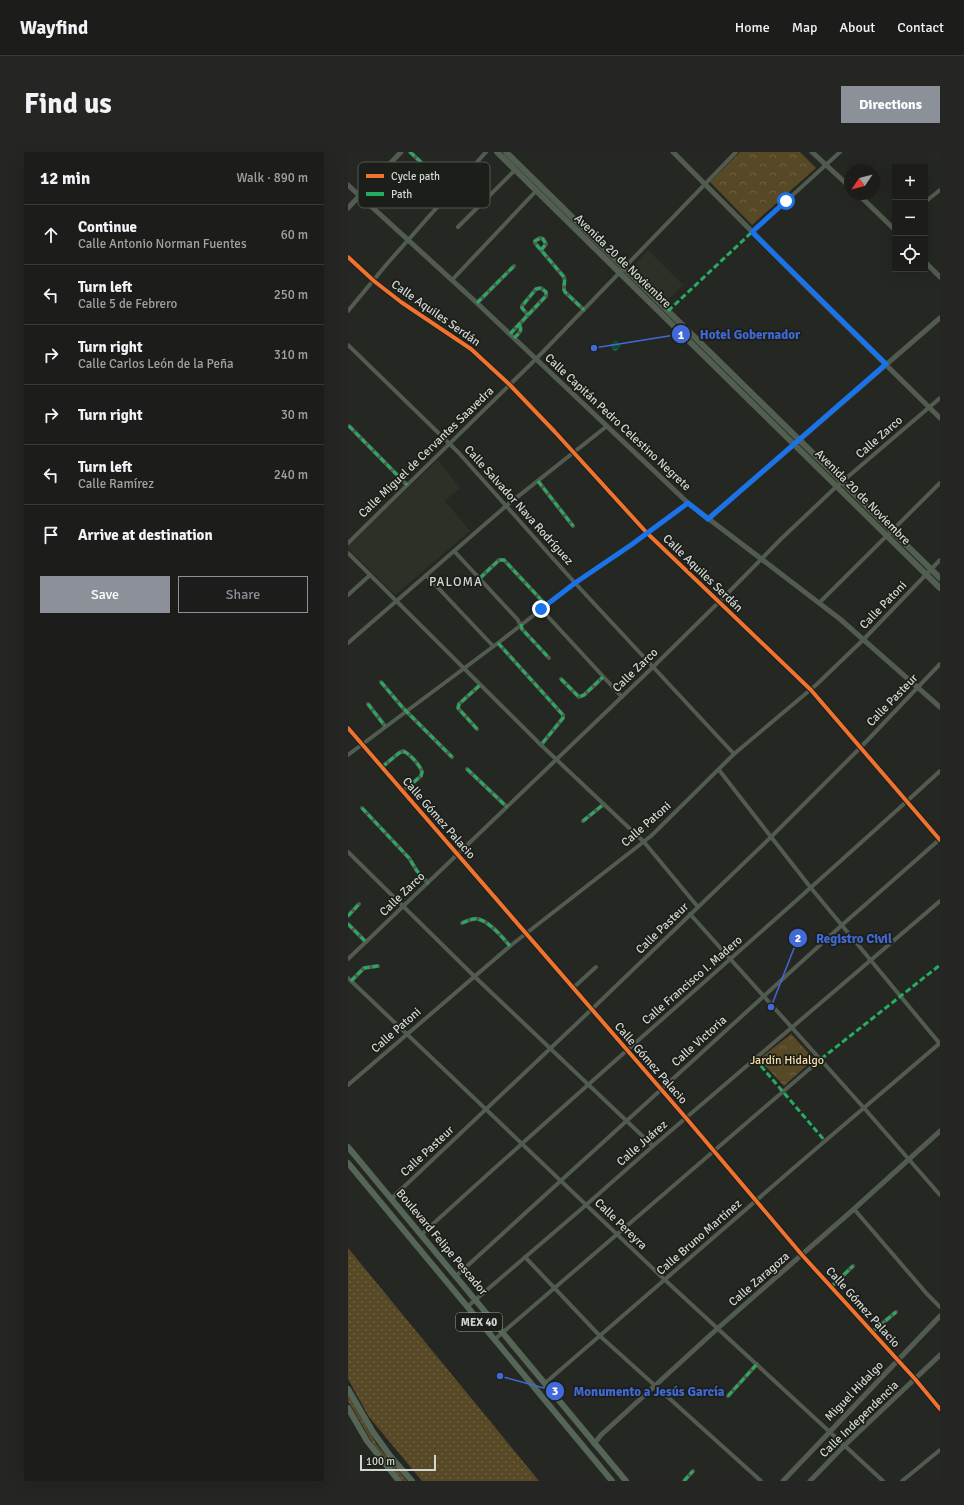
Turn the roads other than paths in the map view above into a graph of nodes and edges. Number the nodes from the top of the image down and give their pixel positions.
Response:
1 (401, 152) edge
2 (410, 152) edge
3 (486, 152) edge
4 (496, 152) edge
5 (506, 152) edge
6 (673, 152) edge
7 (736, 152) edge
8 (812, 152) edge
9 (840, 152) edge
10 (391, 162) edge
11 (421, 162) edge
12 (477, 162) edge
13 (826, 163) junction
14 (515, 170) junction
15 (844, 181) edge
16 (704, 184) junction
17 (348, 185) edge
18 (940, 190) edge
19 (536, 191) junction
20 (358, 195) edge
21 (490, 195) edge
22 (358, 197) edge
23 (864, 200) edge
24 (928, 200) edge
25 (348, 208) edge
26 (372, 208) edge
27 (436, 208) edge
28 (477, 208) edge
29 (892, 226) edge
30 (458, 227) dead end
31 (752, 232) junction
32 (408, 240) junction
33 (541, 250) dead end
34 (348, 257) edge
35 (928, 265) edge
36 (514, 266) dead end
37 (622, 270) junction
38 (940, 277) edge
39 (452, 280) junction
40 (374, 281) junction
41 (477, 303) junction
42 (584, 310) junction
43 (348, 311) edge
44 (528, 315) junction
45 (940, 318) edge
46 (520, 324) junction
47 (510, 334) junction
48 (514, 338) junction
49 (348, 345) edge
50 (536, 359) junction
51 (886, 364) junction
52 (510, 385) junction
53 (940, 398) edge
54 (929, 407) junction
55 (940, 418) edge
56 (349, 426) edge
57 (607, 426) junction
58 (797, 442) junction
59 (450, 443) junction
60 (574, 452) junction
61 (538, 481) junction
62 (940, 483) edge
63 (840, 484) junction
64 (407, 485) junction
65 (688, 503) junction
66 (506, 506) junction
67 (708, 519) junction
68 (573, 526) dead end
69 (892, 531) junction
70 (647, 534) junction
71 (887, 536) junction
72 (348, 542) edge
73 (454, 550) junction
74 (348, 552) edge
75 (761, 558) junction
76 (940, 560) edge
77 (931, 569) junction
78 (926, 574) junction
79 (370, 575) junction
80 (426, 575) junction
81 (480, 578) junction
82 (940, 578) edge
83 (575, 583) junction
84 (940, 588) edge
85 (348, 595) edge
86 (396, 601) junction
87 (719, 602) junction
88 (819, 602) junction
89 (546, 606) junction
90 (541, 609) junction
91 (521, 624) junction
92 (864, 640) junction
93 (348, 643) edge
94 (498, 643) junction
95 (493, 646) junction
96 (549, 658) dead end
97 (940, 664) edge
98 (653, 667) junction
99 (463, 668) junction
100 (603, 677) junction
101 (561, 679) dead end
102 (381, 682) dead end
103 (480, 685) junction
104 (918, 687) junction
105 (811, 690) junction
106 (622, 697) junction
107 (368, 704) dead end
108 (940, 707) edge
109 (406, 711) junction
110 (385, 726) junction
111 (348, 728) edge
112 (477, 729) dead end
113 (362, 744) junction
114 (542, 744) junction
115 (861, 747) junction
116 (734, 754) junction
117 (348, 755) edge
118 (452, 757) dead end
119 (557, 760) junction
120 (382, 768) junction
121 (467, 769) dead end
122 (719, 770) junction
123 (940, 771) edge
124 (403, 791) junction
125 (906, 802) junction
126 (604, 804) junction
127 (507, 807) junction
128 (362, 808) dead end
129 (583, 822) dead end
130 (771, 837) junction
131 (940, 840) edge
132 (644, 842) junction
133 (348, 852) edge
134 (457, 854) junction
135 (428, 883) junction
136 (812, 888) junction
137 (940, 902) edge
138 (359, 904) dead end
139 (404, 906) junction
140 (698, 906) junction
141 (690, 914) junction
142 (348, 916) edge
143 (462, 922) dead end
144 (348, 924) edge
145 (842, 925) junction
146 (526, 934) junction
147 (366, 942) junction
148 (510, 946) junction
149 (348, 959) edge
150 (871, 959) junction
151 (730, 960) junction
152 (378, 966) dead end
153 (596, 967) dead end
154 (474, 976) junction
155 (350, 979) edge
156 (573, 988) junction
157 (764, 996) junction
158 (591, 1010) junction
159 (792, 1028) junction
160 (407, 1035) junction
161 (940, 1044) edge
162 (551, 1048) junction
163 (627, 1050) junction
164 (821, 1059) junction
165 (588, 1083) junction
166 (348, 1085) edge
167 (660, 1089) junction
168 (864, 1108) junction
169 (486, 1110) junction
170 (686, 1118) junction
171 (627, 1120) junction
172 (940, 1131) edge
173 (521, 1143) junction
174 (653, 1146) junction
175 (348, 1147) edge
176 (713, 1150) junction
177 (909, 1159) junction
178 (348, 1163) edge
179 (561, 1181) junction
180 (940, 1195) edge
181 (391, 1199) junction
182 (756, 1201) junction
183 (586, 1205) junction
184 (854, 1209) junction
185 (397, 1222) junction
186 (616, 1234) junction
187 (421, 1235) junction
188 (802, 1255) junction
189 (525, 1257) junction
190 (853, 1266) dead end
191 (455, 1277) junction
192 (665, 1280) junction
193 (831, 1287) junction
194 (554, 1288) junction
195 (475, 1299) junction
196 (467, 1307) junction
197 (940, 1307) edge
198 (896, 1312) dead end
199 (940, 1316) edge
200 (718, 1328) junction
201 (872, 1332) junction
202 (503, 1333) junction
203 (600, 1336) junction
204 (494, 1340) junction
205 (940, 1355) edge
206 (898, 1360) junction
207 (757, 1364) junction
208 (915, 1379) junction
209 (527, 1380) junction
210 (544, 1384) junction
211 (655, 1385) junction
212 (348, 1389) edge
213 (728, 1396) dead end
214 (348, 1408) edge
215 (940, 1409) edge
216 (830, 1430) junction
217 (594, 1444) junction
218 (845, 1445) junction
219 (940, 1450) edge
220 (693, 1471) dead end
221 (604, 1473) junction
222 (399, 1481) edge
223 (412, 1481) edge
224 (612, 1481) edge
225 (626, 1481) edge
226 (684, 1481) edge
227 (761, 1481) edge
228 (783, 1481) edge
229 (810, 1481) edge
230 (883, 1481) edge
231 (902, 1481) edge

1 - 10 street
2 - 11 street
3 - 12 street
4 - 14 main road, Avenida 20 de Noviembre
5 - 37 main road, Avenida 20 de Noviembre
6 - 16 street
7 - 16 street, Calle Miguel de Cervantes Saavedra
8 - 13 street
9 - 13 street
13 - 15 street
13 - 31 street
14 - 19 main road, Avenida 20 de Noviembre
14 - 21 street
16 - 31 street
16 - 37 street, Calle Miguel de Cervantes Saavedra
17 - 20 street, Calle Capitán Pedro Celestino Negrete
18 - 24 street
19 - 37 main road, Avenida 20 de Noviembre
19 - 39 street
22 - 25 street
23 - 29 street
26 - 32 street, Calle Capitán Pedro Celestino Negrete
27 - 32 street
28 - 30 street
31 - 51 street
32 - 39 street, Calle Capitán Pedro Celestino Negrete
32 - 40 street
33 - 42 street
34 - 40 street, Calle Aquiles Serdán
35 - 38 street
36 - 41 street
37 - 42 street, Calle Miguel de Cervantes Saavedra
37 - 58 main road, Avenida 20 de Noviembre
39 - 41 street, Calle Capitán Pedro Celestino Negrete
40 - 43 street
40 - 52 street, Calle Aquiles Serdán
41 - 47 street, Calle Capitán Pedro Celestino Negrete
42 - 50 street, Calle Miguel de Cervantes Saavedra
44 - 44 street
44 - 46 street
45 - 51 street
46 - 47 street
46 - 48 street
47 - 48 street, Calle Capitán Pedro Celestino Negrete
48 - 50 street, Calle Capitán Pedro Celestino Negrete
49 - 59 street, Calle Salvador Nava Rodríguez
50 - 52 street, Calle Miguel de Cervantes Saavedra
50 - 57 street, Calle Capitán Pedro Celestino Negrete
51 - 54 street
51 - 58 street
52 - 59 street, Calle Miguel de Cervantes Saavedra
52 - 60 street, Calle Aquiles Serdán
53 - 54 street, Calle Zarco
54 - 55 street
54 - 63 street, Calle Zarco
56 - 64 street
57 - 60 street
57 - 65 street, Calle Capitán Pedro Celestino Negrete
58 - 63 main road, Avenida 20 de Noviembre
58 - 67 street
59 - 64 street, Calle Miguel de Cervantes Saavedra
59 - 66 street, Calle Salvador Nava Rodríguez
60 - 61 street
60 - 70 street, Calle Aquiles Serdán
61 - 66 street
61 - 68 street
62 - 69 street
63 - 69 main road, Avenida 20 de Noviembre
63 - 71 main road, Avenida 20 de Noviembre
63 - 75 street, Calle Zarco
64 - 72 street, Calle Miguel de Cervantes Saavedra
65 - 67 street, Calle Capitán Pedro Celestino Negrete
65 - 70 street
66 - 73 street
66 - 83 street, Calle Salvador Nava Rodríguez
67 - 75 street, Calle Capitán Pedro Celestino Negrete
69 - 71 street
69 - 77 main road, Avenida 20 de Noviembre
70 - 83 street
70 - 87 street, Calle Aquiles Serdán
71 - 78 main road, Avenida 20 de Noviembre
71 - 88 street
73 - 80 street
73 - 81 street
74 - 79 street
75 - 87 street, Calle Zarco
75 - 88 street, Calle Capitán Pedro Celestino Negrete
76 - 77 street, Calle Patoni
77 - 78 street, Calle Patoni
77 - 82 main road, Avenida 20 de Noviembre
78 - 84 main road, Avenida 20 de Noviembre
78 - 92 street, Calle Patoni
79 - 85 street
79 - 86 street
80 - 86 street
80 - 95 street
81 - 89 street
81 - 91 street
83 - 89 street
83 - 98 street, Calle Salvador Nava Rodríguez
86 - 93 street
86 - 99 street
87 - 98 street, Calle Zarco
87 - 105 street, Calle Aquiles Serdán
88 - 92 street, Calle Capitán Pedro Celestino Negrete
89 - 90 street
90 - 91 street
90 - 100 street
91 - 94 street
91 - 96 street
92 - 104 street, Calle Capitán Pedro Celestino Negrete
92 - 105 street, Calle Patoni
94 - 95 street
94 - 114 street
95 - 99 street
97 - 104 street, Calle Pasteur
98 - 106 street, Calle Zarco
98 - 116 street, Calle Salvador Nava Rodríguez
99 - 103 street
99 - 109 street
100 - 101 street
100 - 106 street
102 - 109 street
103 - 112 street
103 - 114 street
104 - 108 street, Calle Capitán Pedro Celestino Negrete
104 - 115 street, Calle Pasteur
105 - 115 street, Calle Aquiles Serdán
105 - 116 street, Calle Patoni
106 - 119 street, Calle Zarco
107 - 110 street
109 - 110 street
109 - 118 street
110 - 113 street
111 - 113 street, Calle Gómez Palacio
113 - 117 street
113 - 120 street, Calle Gómez Palacio
114 - 119 street
115 - 125 street, Calle Aquiles Serdán
115 - 130 street, Calle Pasteur
116 - 122 street, Calle Patoni
119 - 126 street
119 - 127 street, Calle Zarco
120 - 124 street, Calle Gómez Palacio
120 - 124 street
121 - 127 street
122 - 130 street
122 - 132 street, Calle Patoni
123 - 125 street, Calle Francisco I. Madero
124 - 134 street, Calle Gómez Palacio
125 - 131 street, Calle Aquiles Serdán
125 - 136 street, Calle Francisco I. Madero
126 - 129 street
126 - 132 street
127 - 134 street, Calle Zarco
128 - 135 street
130 - 136 street
130 - 140 street, Calle Pasteur
131 - 145 street, Calle Victoria
132 - 140 street
132 - 146 street, Calle Patoni
133 - 139 street
134 - 135 street, Calle Zarco
134 - 146 street, Calle Gómez Palacio
135 - 139 street, Calle Zarco
136 - 145 street
136 - 151 street, Calle Francisco I. Madero
137 - 150 street, Calle Juárez
138 - 142 street
139 - 147 street, Calle Zarco
139 - 154 street
140 - 141 street, Calle Pasteur
141 - 151 street
141 - 158 street, Calle Pasteur
143 - 148 street
144 - 147 street
145 - 150 street
145 - 157 street, Calle Victoria
146 - 148 street, Calle Patoni
146 - 156 street, Calle Gómez Palacio
147 - 149 street, Calle Zarco
148 - 154 street, Calle Patoni
150 - 159 street, Calle Juárez
150 - 161 street
151 - 157 street
151 - 163 street, Calle Francisco I. Madero
152 - 155 street
153 - 156 street
154 - 160 street, Calle Patoni
154 - 162 street
155 - 160 street, Calle Pereyra
156 - 158 street, Calle Gómez Palacio
157 - 159 street
157 - 167 street, Calle Victoria
158 - 162 street, Calle Pasteur
158 - 163 street, Calle Gómez Palacio
159 - 164 street
159 - 170 street, Calle Juárez
160 - 166 street, Calle Patoni
160 - 169 street, Calle Pereyra
161 - 168 street, Calle Bruno Martínez
162 - 165 street
162 - 169 street, Calle Pasteur
163 - 165 street, Calle Francisco I. Madero
163 - 167 street, Calle Gómez Palacio
164 - 168 street
164 - 176 street
165 - 171 street
165 - 173 street, Calle Francisco I. Madero
167 - 170 street, Calle Gómez Palacio
167 - 171 street, Calle Victoria
168 - 177 street
168 - 182 street, Calle Bruno Martínez
169 - 173 street, Calle Pereyra
169 - 181 street, Calle Pasteur
170 - 174 street, Calle Juárez
170 - 176 street, Calle Gómez Palacio
171 - 174 street
171 - 179 street, Calle Victoria
172 - 177 street, Calle Zaragoza
173 - 179 street, Calle Pereyra
173 - 187 street, Calle Francisco I. Madero
174 - 183 street, Calle Juárez
175 - 181 main road, Boulevard Felipe Pescador / MEX 40
176 - 182 street, Calle Gómez Palacio
176 - 186 street
177 - 180 street
177 - 184 street, Calle Zaragoza
178 - 185 main road, Boulevard Felipe Pescador / MEX 40
179 - 183 street, Calle Pereyra
179 - 191 street, Calle Victoria
181 - 187 main road, Boulevard Felipe Pescador / MEX 40
182 - 188 street, Calle Gómez Palacio
182 - 192 street, Calle Bruno Martínez
183 - 186 street, Calle Pereyra
183 - 189 street, Calle Juárez
184 - 188 street, Calle Zaragoza
184 - 197 street
185 - 187 main road
185 - 196 main road, Boulevard Felipe Pescador / MEX 40
186 - 192 street, Calle Pereyra
186 - 194 street
187 - 191 main road, Boulevard Felipe Pescador / MEX 40
188 - 193 street, Calle Gómez Palacio
188 - 200 street, Calle Zaragoza
189 - 194 street
189 - 195 street, Calle Juárez
190 - 193 street
191 - 195 main road, Boulevard Felipe Pescador / MEX 40
192 - 200 street, Calle Pereyra
192 - 203 street, Calle Bruno Martínez
193 - 201 street, Calle Gómez Palacio
194 - 202 street
194 - 203 street
195 - 196 street, Calle Juárez
195 - 202 main road, Boulevard Felipe Pescador / MEX 40
196 - 204 main road, Boulevard Felipe Pescador / MEX 40
198 - 201 street
199 - 206 street, Miguel Hidalgo
200 - 207 street, Calle Pereyra
200 - 211 street, Calle Zaragoza
201 - 206 street, Calle Gómez Palacio
202 - 204 street
202 - 210 main road, Boulevard Felipe Pescador / MEX 40
203 - 210 street, Calle Bruno Martínez
203 - 211 street
204 - 209 main road, Boulevard Felipe Pescador / MEX 40
205 - 208 street, Calle Independencia
206 - 208 street, Calle Gómez Palacio
206 - 216 street, Miguel Hidalgo
207 - 213 street
207 - 216 street, Calle Pereyra
208 - 215 street, Calle Gómez Palacio
208 - 218 street, Calle Independencia
209 - 210 main road
209 - 221 main road, Boulevard Felipe Pescador / MEX 40
210 - 217 main road, Boulevard Felipe Pescador / MEX 40
211 - 217 street, Calle Zaragoza
211 - 227 street
212 - 223 main road
214 - 222 main road
216 - 218 street, Calle Pereyra
216 - 228 street, Miguel Hidalgo
217 - 221 main road
217 - 225 main road, Boulevard Felipe Pescador / MEX 40
218 - 229 street, Calle Independencia
218 - 230 street, Calle Pereyra
219 - 231 street
220 - 226 street
221 - 224 main road, Boulevard Felipe Pescador / MEX 40

